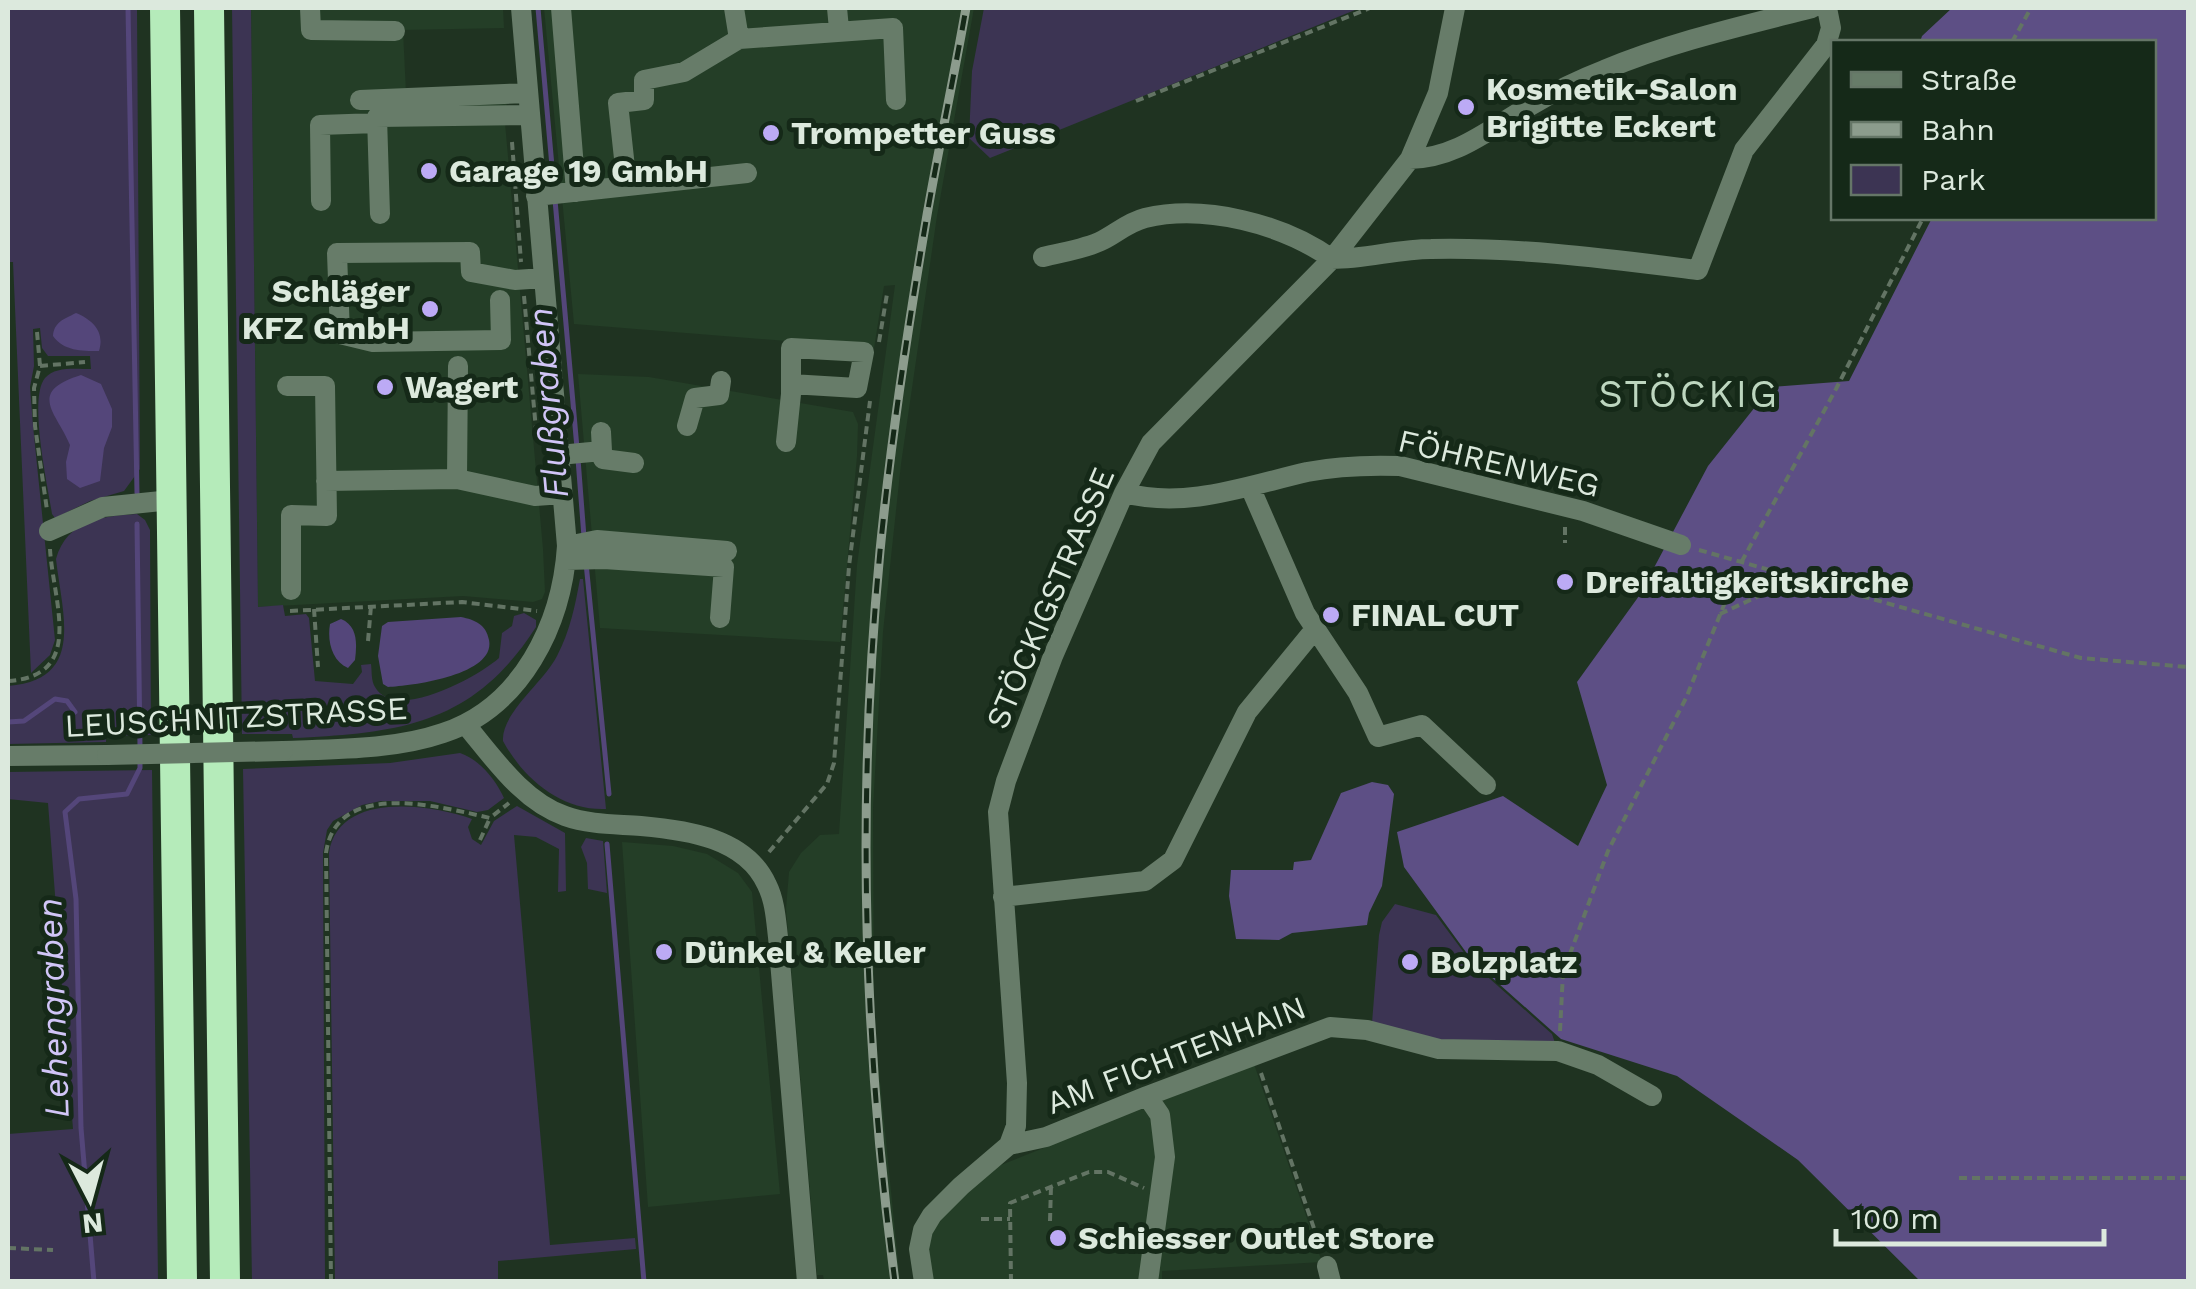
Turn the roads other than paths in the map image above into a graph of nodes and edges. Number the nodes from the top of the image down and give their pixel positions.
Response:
1 (165, 8) edge
2 (209, 8) edge
3 (310, 8) edge
4 (521, 8) edge
5 (561, 8) edge
6 (734, 8) edge
7 (1455, 8) edge
8 (1812, 8) edge
9 (1827, 8) edge
10 (838, 18) edge
11 (395, 31) dead end
12 (739, 39) junction
13 (360, 100) dead end
14 (896, 100) dead end
15 (529, 104) junction
16 (378, 123) junction
17 (1410, 160) junction
18 (747, 173) dead end
19 (627, 186) junction
20 (555, 194) junction
21 (321, 201) dead end
22 (380, 214) dead end
23 (1043, 257) dead end
24 (1332, 259) junction
25 (544, 278) junction
26 (500, 300) dead end
27 (458, 366) dead end
28 (722, 381) dead end
29 (792, 384) dead end
30 (287, 386) dead end
31 (687, 426) dead end
32 (786, 442) dead end
33 (584, 449) junction
34 (634, 463) dead end
35 (457, 479) junction
36 (326, 481) junction
37 (1251, 489) junction
38 (1124, 493) junction
39 (563, 494) junction
40 (172, 500) junction
41 (49, 531) road end
42 (1680, 545) road end
43 (580, 551) junction
44 (727, 551) dead end
45 (290, 600) road end
46 (720, 618) dead end
47 (1315, 629) junction
48 (465, 724) junction
49 (8, 756) edge
50 (1486, 786) dead end
51 (1003, 897) junction
52 (1147, 1096) junction
53 (1652, 1096) dead end
54 (1008, 1145) junction
55 (182, 1282) edge
56 (225, 1282) edge
57 (807, 1282) edge
58 (924, 1282) edge
59 (1148, 1282) edge

1 - 40 highway
2 - 56 highway
3 - 11 street
4 - 15 street
5 - 20 street
6 - 12 street
7 - 17 street, STÖCKIGSTRASSE
8 - 17 street
9 - 24 street
10 - 12 street
10 - 14 street
12 - 19 street
13 - 15 street
15 - 16 street
15 - 20 street
16 - 21 street
16 - 22 street
17 - 24 street, STÖCKIGSTRASSE
18 - 19 street
19 - 20 street
20 - 25 street
23 - 24 street
24 - 38 street, STÖCKIGSTRASSE
25 - 26 street
25 - 33 street
27 - 35 street
28 - 31 street
29 - 32 street
30 - 36 street
33 - 34 street
33 - 39 street
35 - 36 street
35 - 39 street
36 - 45 street
37 - 38 street, FÖHRENWEG
37 - 42 street, FÖHRENWEG
37 - 47 street
38 - 51 street, STÖCKIGSTRASSE
39 - 43 street
40 - 41 street
40 - 55 highway
43 - 44 street
43 - 46 street
43 - 48 street
47 - 50 street
47 - 51 street
48 - 49 street, LEUSCHNITZSTRASSE, bridge
48 - 57 street
51 - 54 street, STÖCKIGSTRASSE
52 - 53 street, AM FICHTENHAIN
52 - 54 street, AM FICHTENHAIN
52 - 59 street
54 - 58 street

